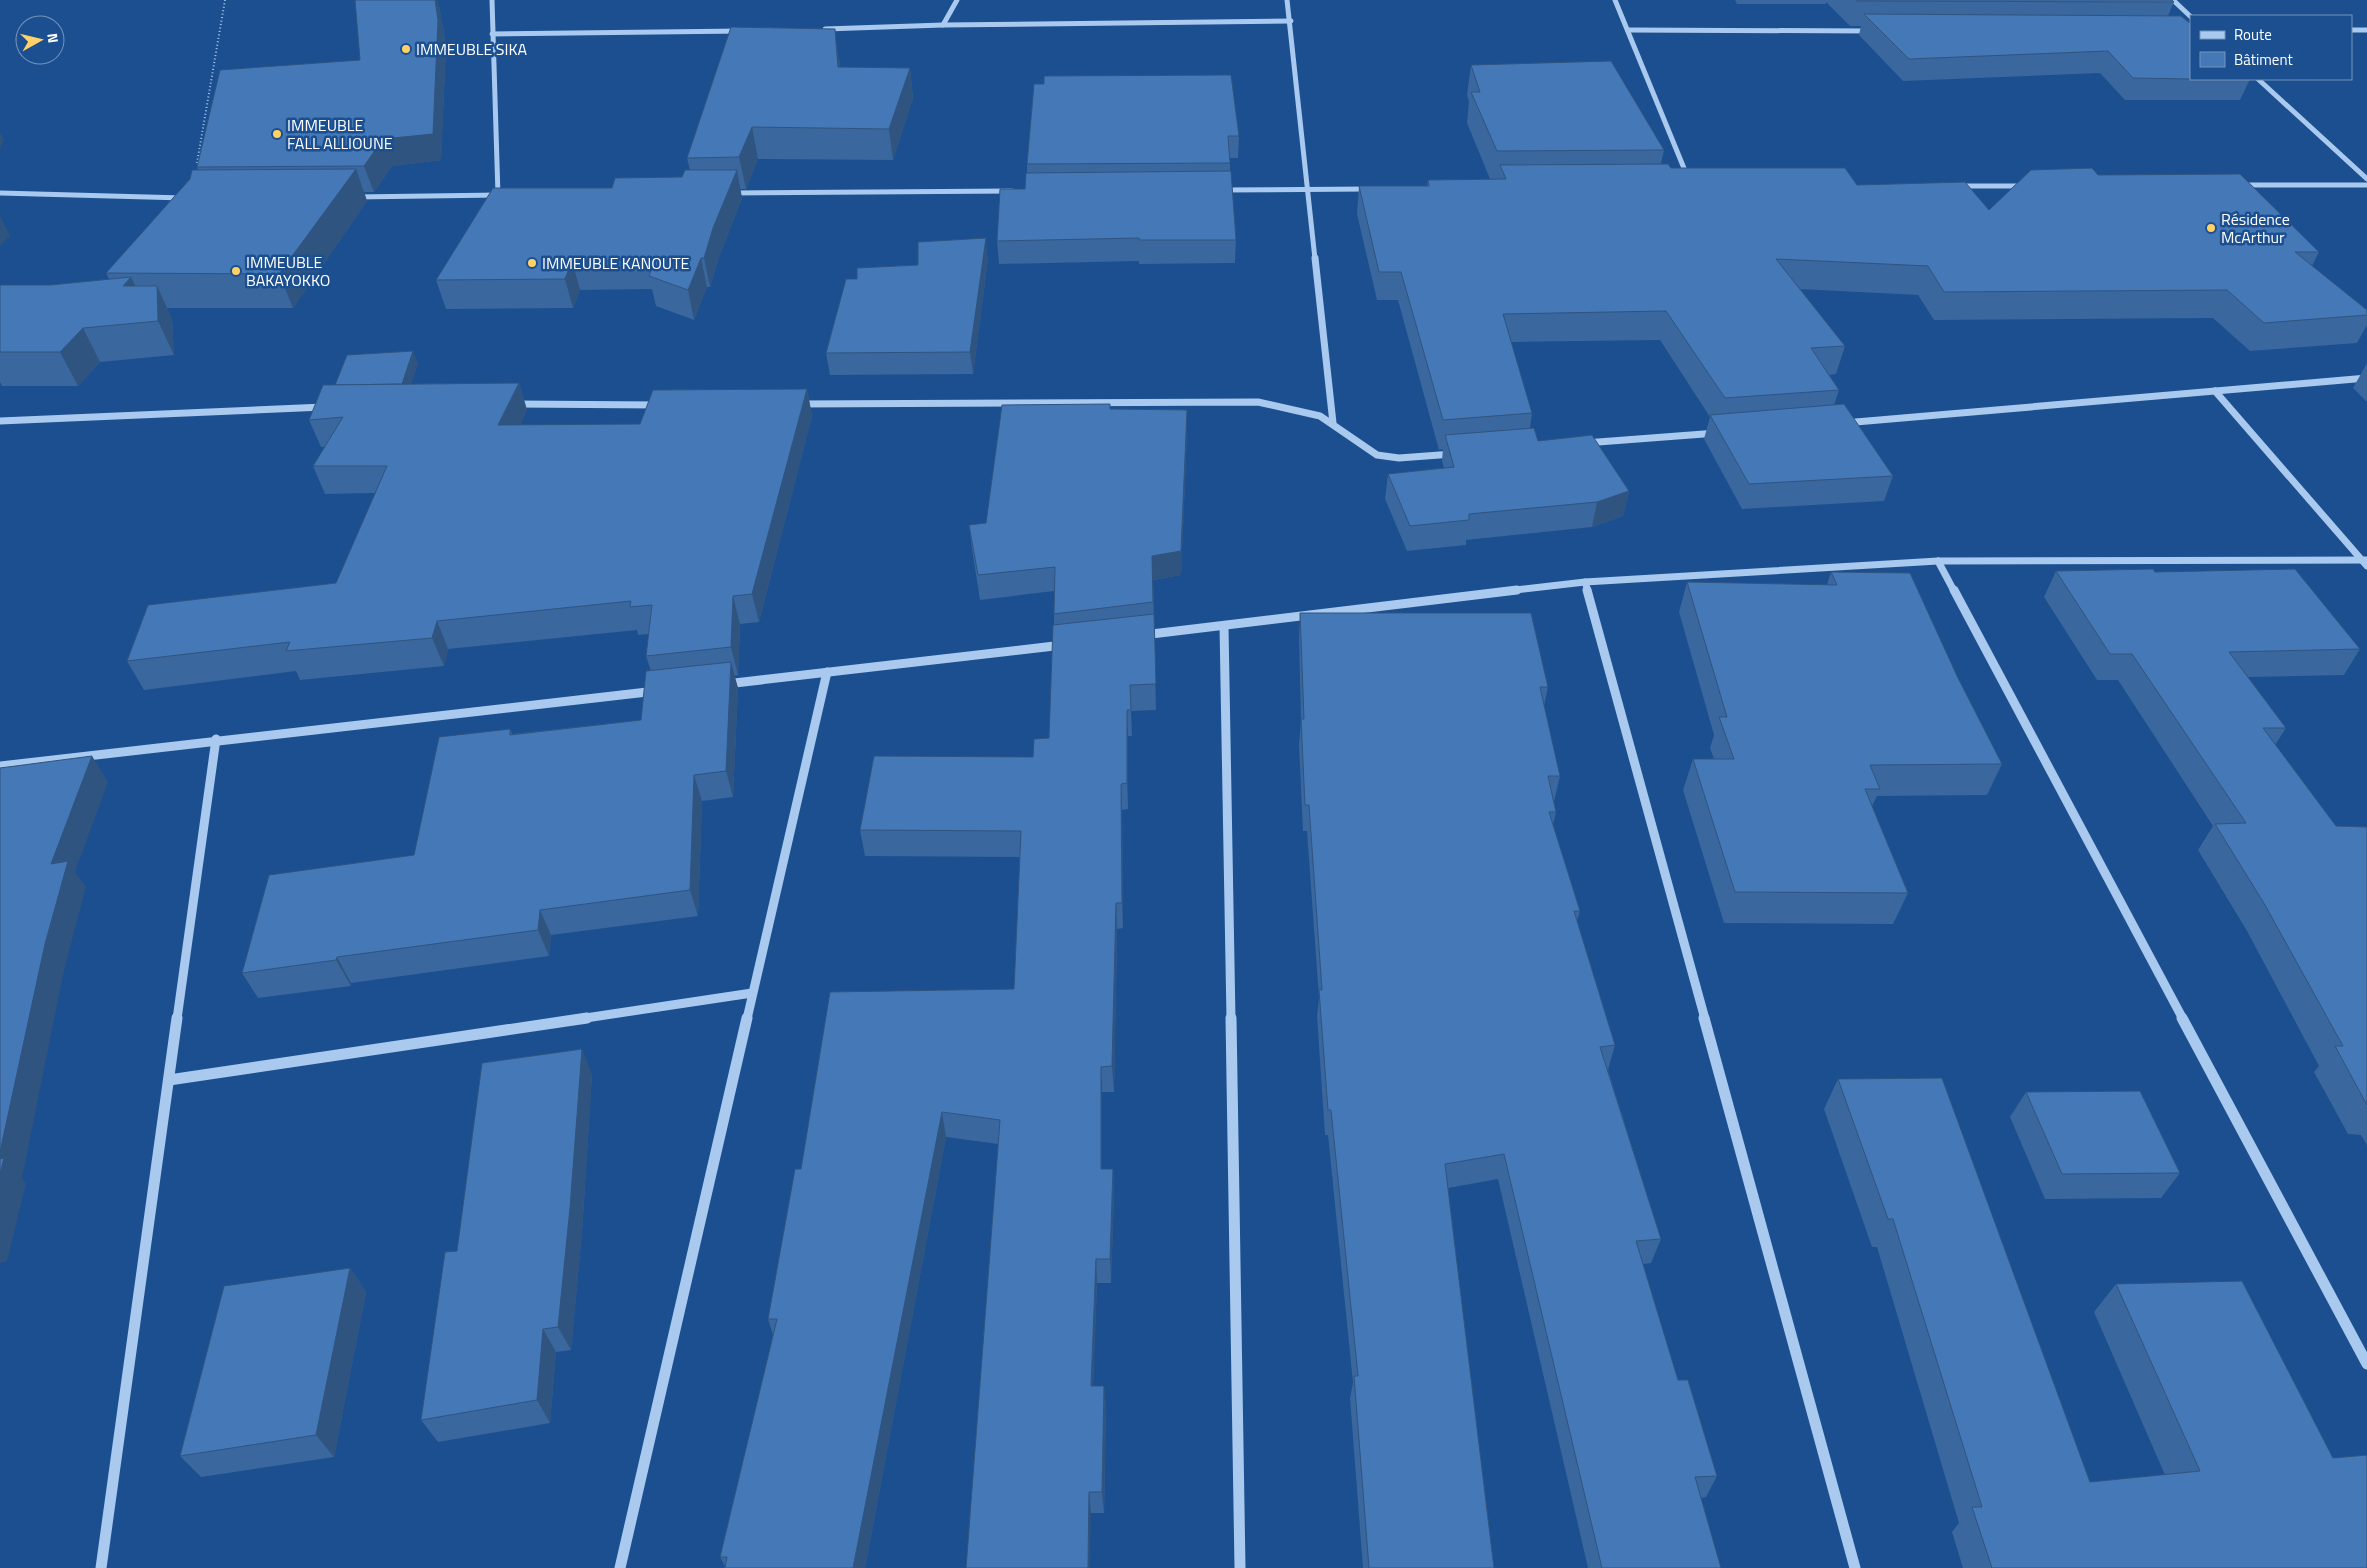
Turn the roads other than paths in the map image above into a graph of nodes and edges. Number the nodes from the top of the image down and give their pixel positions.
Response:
1 (492, 0) edge
2 (956, 0) edge
3 (1287, 0) edge
4 (1615, 0) edge
5 (2173, 0) edge
6 (2190, 16) edge
7 (1291, 21) junction
8 (943, 24) junction
9 (820, 30) edge
10 (1628, 30) junction
11 (2352, 30) edge
12 (2367, 30) edge
13 (750, 31) edge
14 (1875, 31) edge
15 (492, 34) junction
16 (2259, 80) edge
17 (2367, 179) edge
18 (2367, 185) edge
19 (1692, 186) edge
20 (1947, 186) edge
21 (2036, 186) edge
22 (2231, 186) edge
23 (1307, 189) junction
24 (1376, 189) edge
25 (1217, 190) edge
26 (1017, 191) edge
27 (0, 193) edge
28 (718, 194) edge
29 (498, 195) junction
30 (508, 195) edge
31 (349, 197) edge
32 (191, 198) edge
33 (2367, 378) edge
34 (2215, 391) junction
35 (511, 404) edge
36 (670, 404) edge
37 (790, 404) edge
38 (336, 407) edge
39 (0, 421) edge
40 (1333, 423) junction
41 (1832, 424) edge
42 (1723, 432) edge
43 (1576, 444) edge
44 (1458, 453) edge
45 (1938, 561) junction
46 (2365, 562) edge
47 (1585, 582) junction
48 (1224, 626) junction
49 (1134, 636) edge
50 (1075, 643) edge
51 (826, 672) junction
52 (718, 684) edge
53 (669, 690) edge
54 (216, 740) junction
55 (0, 766) edge
56 (752, 993) junction
57 (169, 1080) junction
58 (2367, 1364) edge
59 (102, 1568) edge
60 (620, 1568) edge
61 (1240, 1568) edge
62 (1855, 1568) edge

1 - 15 street
2 - 8 street
3 - 7 street
4 - 10 street
5 - 6 street
7 - 8 street
7 - 23 street
8 - 9 street
10 - 14 street
10 - 19 street
11 - 12 street
13 - 15 street
15 - 29 street
16 - 17 street
18 - 22 street
20 - 21 street
23 - 24 street
23 - 25 street
23 - 40 street
26 - 28 street
27 - 32 street
29 - 30 street
29 - 31 street
33 - 34 street
34 - 41 street
34 - 46 street
35 - 36 street
37 - 40 street
38 - 39 street
40 - 44 street
42 - 43 street
45 - 46 street
45 - 47 street
45 - 58 street
47 - 48 street
47 - 62 street
48 - 49 street
48 - 61 street
50 - 51 street
51 - 52 street
51 - 56 street
53 - 54 street
54 - 55 street
54 - 57 street
56 - 57 street
56 - 60 street
57 - 59 street

